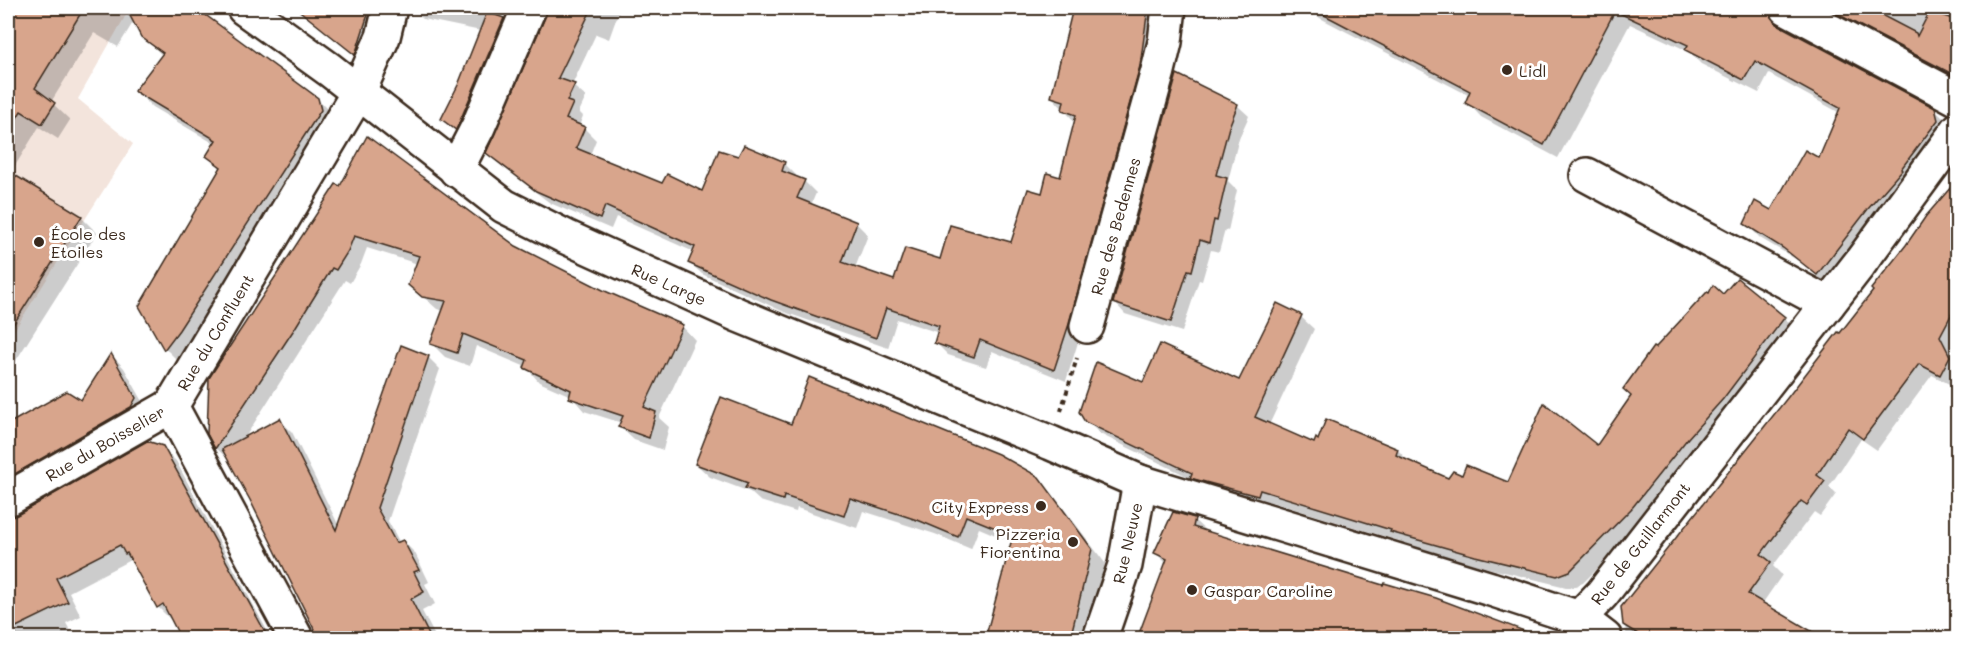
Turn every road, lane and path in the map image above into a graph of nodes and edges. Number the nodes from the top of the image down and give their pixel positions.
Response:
1 (244, 8) edge
2 (390, 8) edge
3 (529, 8) edge
4 (1169, 8) edge
5 (1787, 8) edge
6 (358, 93) junction
7 (1958, 99) edge
8 (1958, 130) edge
9 (456, 170) junction
10 (1587, 174) dead end
11 (1828, 304) junction
12 (1087, 326) joint
13 (171, 406) junction
14 (1051, 443) junction
15 (1140, 482) junction
16 (8, 499) edge
17 (1579, 618) junction
18 (296, 639) edge
19 (1100, 639) edge
20 (1605, 639) edge

1 - 6 street, Rue Large
2 - 6 street, Rue du Confluent
3 - 9 street
4 - 12 street, Rue des Bedennes
5 - 7 street
6 - 9 street, Rue Large
6 - 13 street, Rue du Confluent
8 - 11 street, Rue de Gaillarmont
9 - 14 street, Rue Large
10 - 11 street
11 - 17 street, Rue de Gaillarmont
12 - 14 path
13 - 16 street, Rue du Boisselier
13 - 18 street, Rue du Confluent
14 - 15 street, Rue Large
15 - 17 street, Rue de Gaillarmont
15 - 19 street, Rue Neuve
17 - 20 street

